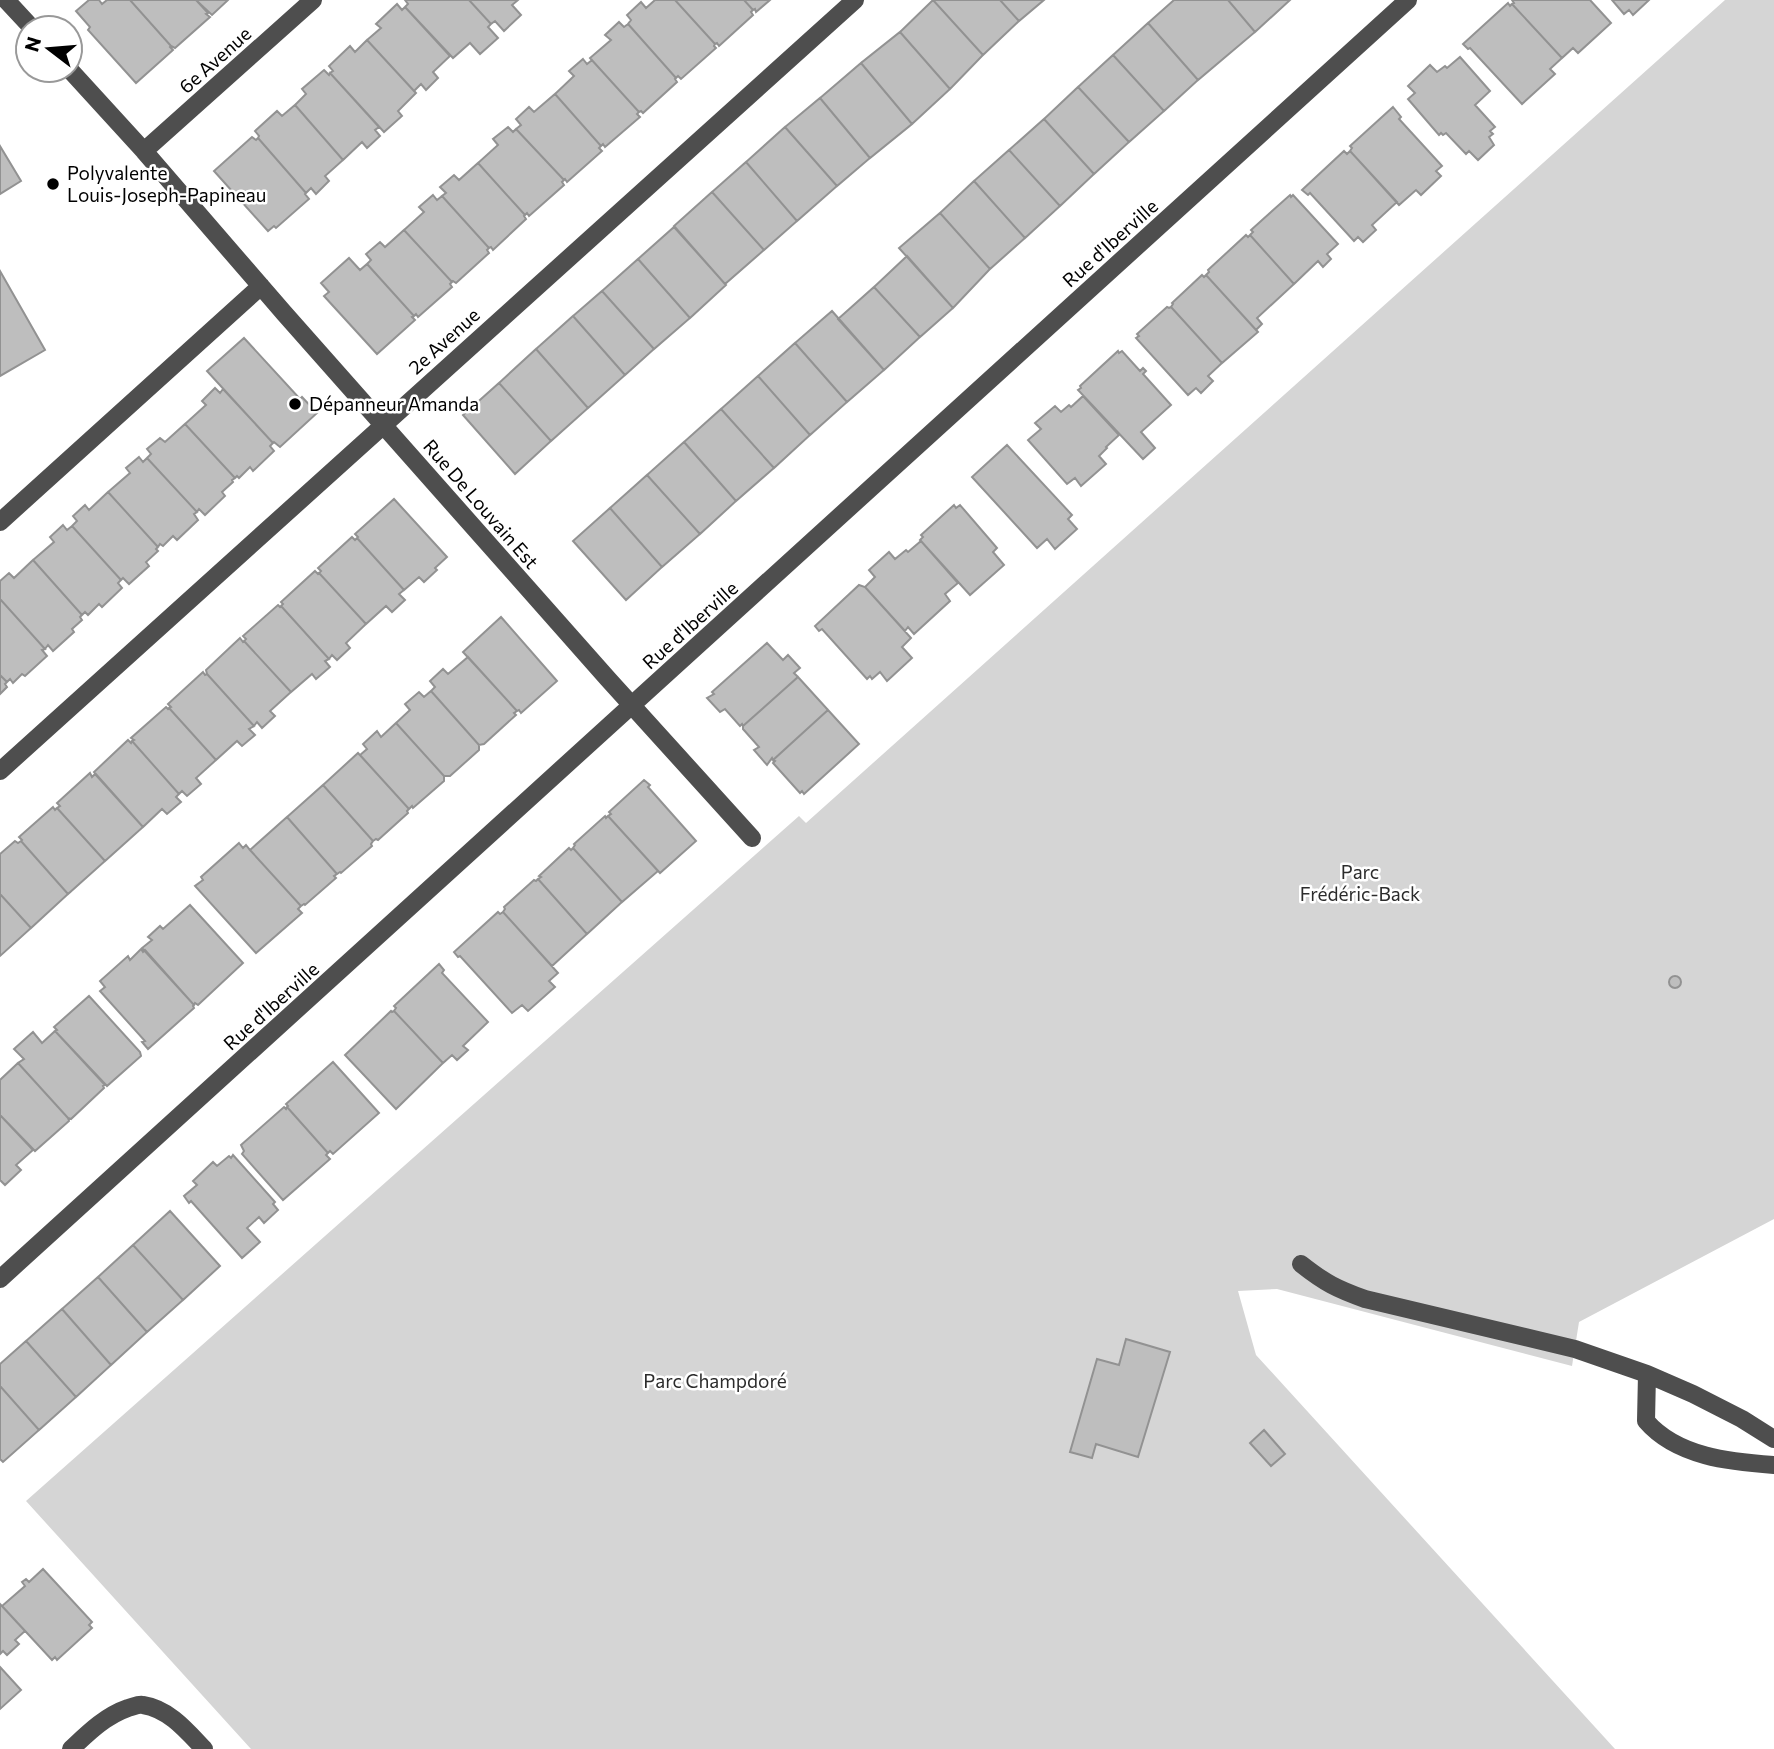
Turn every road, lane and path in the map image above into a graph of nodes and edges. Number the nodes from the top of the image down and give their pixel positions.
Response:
1 (6, 0) edge
2 (313, 0) edge
3 (855, 0) edge
4 (1408, 0) edge
5 (19, 14) edge
6 (83, 84) edge
7 (144, 151) junction
8 (261, 286) junction
9 (383, 425) junction
10 (0, 522) edge
11 (632, 706) junction
12 (0, 771) edge
13 (752, 838) dead end
14 (1301, 1264) dead end
15 (0, 1279) edge
16 (1647, 1374) junction
17 (1774, 1439) edge
18 (1774, 1465) edge
19 (71, 1749) edge
20 (204, 1749) edge

1 - 5 street
2 - 7 street, 6e Avenue
3 - 9 street, 2e Avenue
4 - 11 street, Rue d'Iberville
6 - 7 street, Rue De Louvain Est
7 - 8 street, Rue De Louvain Est
8 - 9 street, Rue De Louvain Est
8 - 10 street
9 - 11 street, Rue De Louvain Est
9 - 12 street, 2e Avenue
11 - 13 street, Rue De Louvain Est
11 - 15 street, Rue d'Iberville
14 - 16 street
16 - 17 street
16 - 18 street
19 - 20 street

